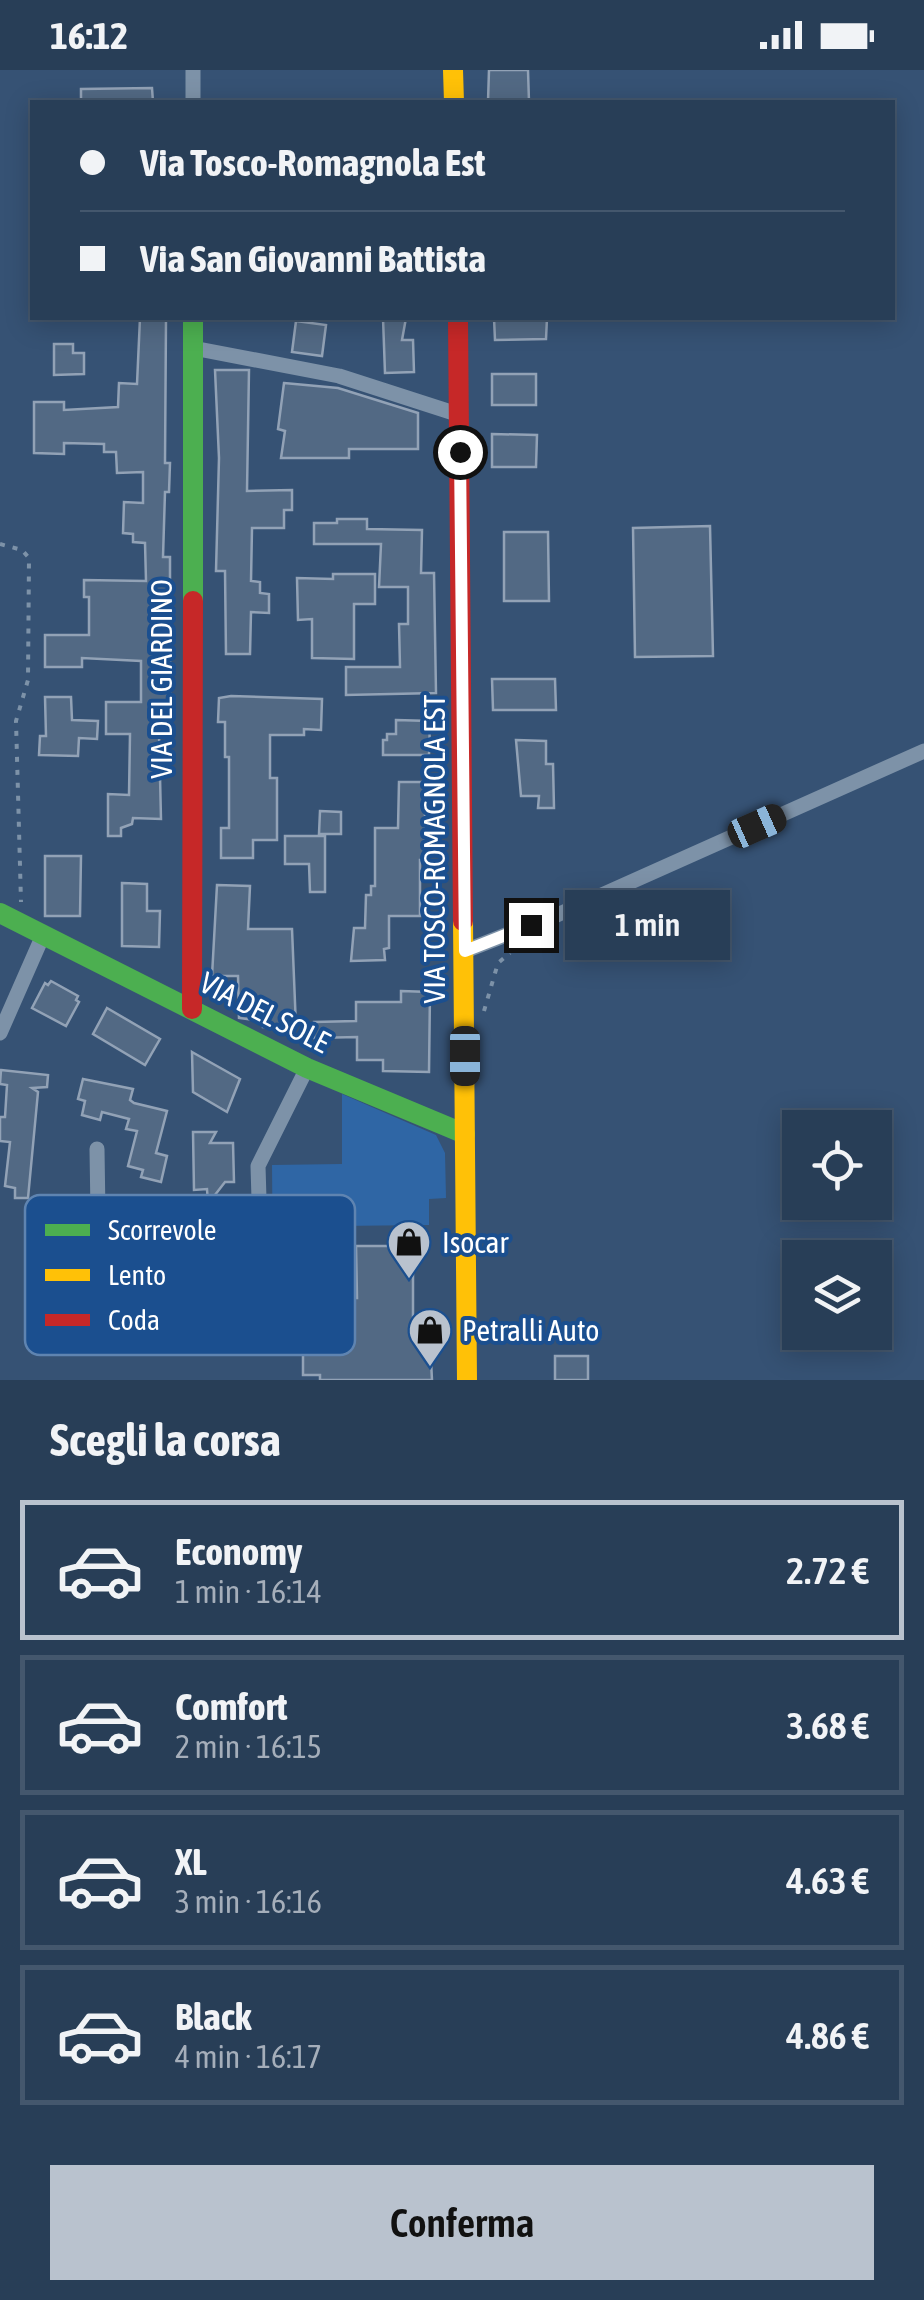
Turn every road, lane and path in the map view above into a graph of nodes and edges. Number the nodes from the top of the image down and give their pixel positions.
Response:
1 (193, 70) edge
2 (453, 70) edge
3 (193, 100) edge
4 (454, 100) edge
5 (193, 320) edge
6 (458, 320) edge
7 (193, 348) junction
8 (460, 415) junction
9 (0, 544) edge
10 (924, 752) edge
11 (10, 918) edge
12 (44, 932) junction
13 (520, 946) dead end
14 (465, 951) junction
15 (192, 1010) junction
16 (465, 1017) junction
17 (0, 1033) edge
18 (307, 1068) junction
19 (465, 1134) junction
20 (97, 1149) dead end
21 (98, 1195) edge
22 (259, 1195) edge
23 (467, 1380) edge

1 - 3 street
2 - 4 street
5 - 7 street, VIA DEL GIARDINO
6 - 8 street, VIA TOSCO-ROMAGNOLA EST
7 - 8 street
7 - 15 street, VIA DEL GIARDINO
8 - 14 street, VIA TOSCO-ROMAGNOLA EST
9 - 11 path
10 - 14 street
11 - 12 street, VIA DEL SOLE
12 - 15 street, VIA DEL SOLE
12 - 17 street
13 - 16 path
14 - 16 street, VIA TOSCO-ROMAGNOLA EST
15 - 18 street, VIA DEL SOLE
16 - 19 street, VIA TOSCO-ROMAGNOLA EST
18 - 19 street, VIA DEL SOLE
18 - 22 street
19 - 23 street, VIA TOSCO-ROMAGNOLA EST
20 - 21 street

